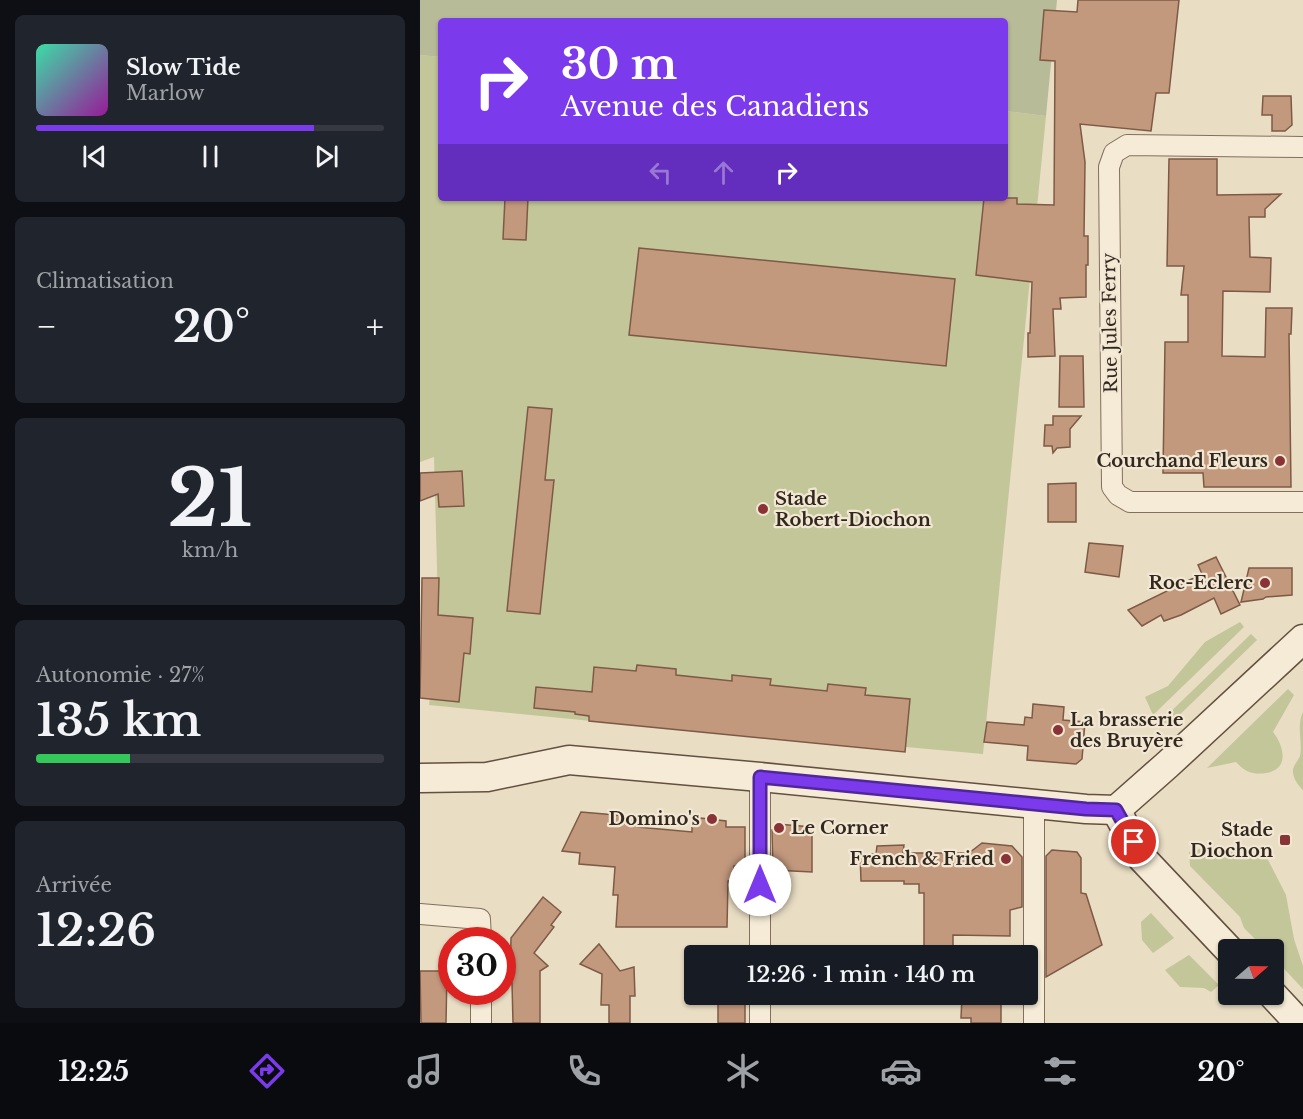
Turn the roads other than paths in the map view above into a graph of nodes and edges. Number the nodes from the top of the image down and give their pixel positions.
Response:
1 (1303, 147) edge
2 (1303, 502) edge
3 (1303, 639) edge
4 (760, 777) junction
5 (420, 778) edge
6 (1034, 803) junction
7 (1116, 810) junction
8 (420, 914) edge
9 (480, 927) edge
10 (1219, 939) edge
11 (760, 945) edge
12 (481, 1005) edge
13 (760, 1005) edge
14 (1282, 1005) edge
15 (481, 1023) edge
16 (760, 1023) edge
17 (1034, 1023) edge
18 (1299, 1023) edge

1 - 2 street, Rue Jules Ferry
3 - 7 main road
4 - 5 main road
4 - 6 main road
4 - 11 street
6 - 7 main road
6 - 17 street
7 - 10 main road
8 - 9 street
12 - 15 street
13 - 16 street
14 - 18 main road

